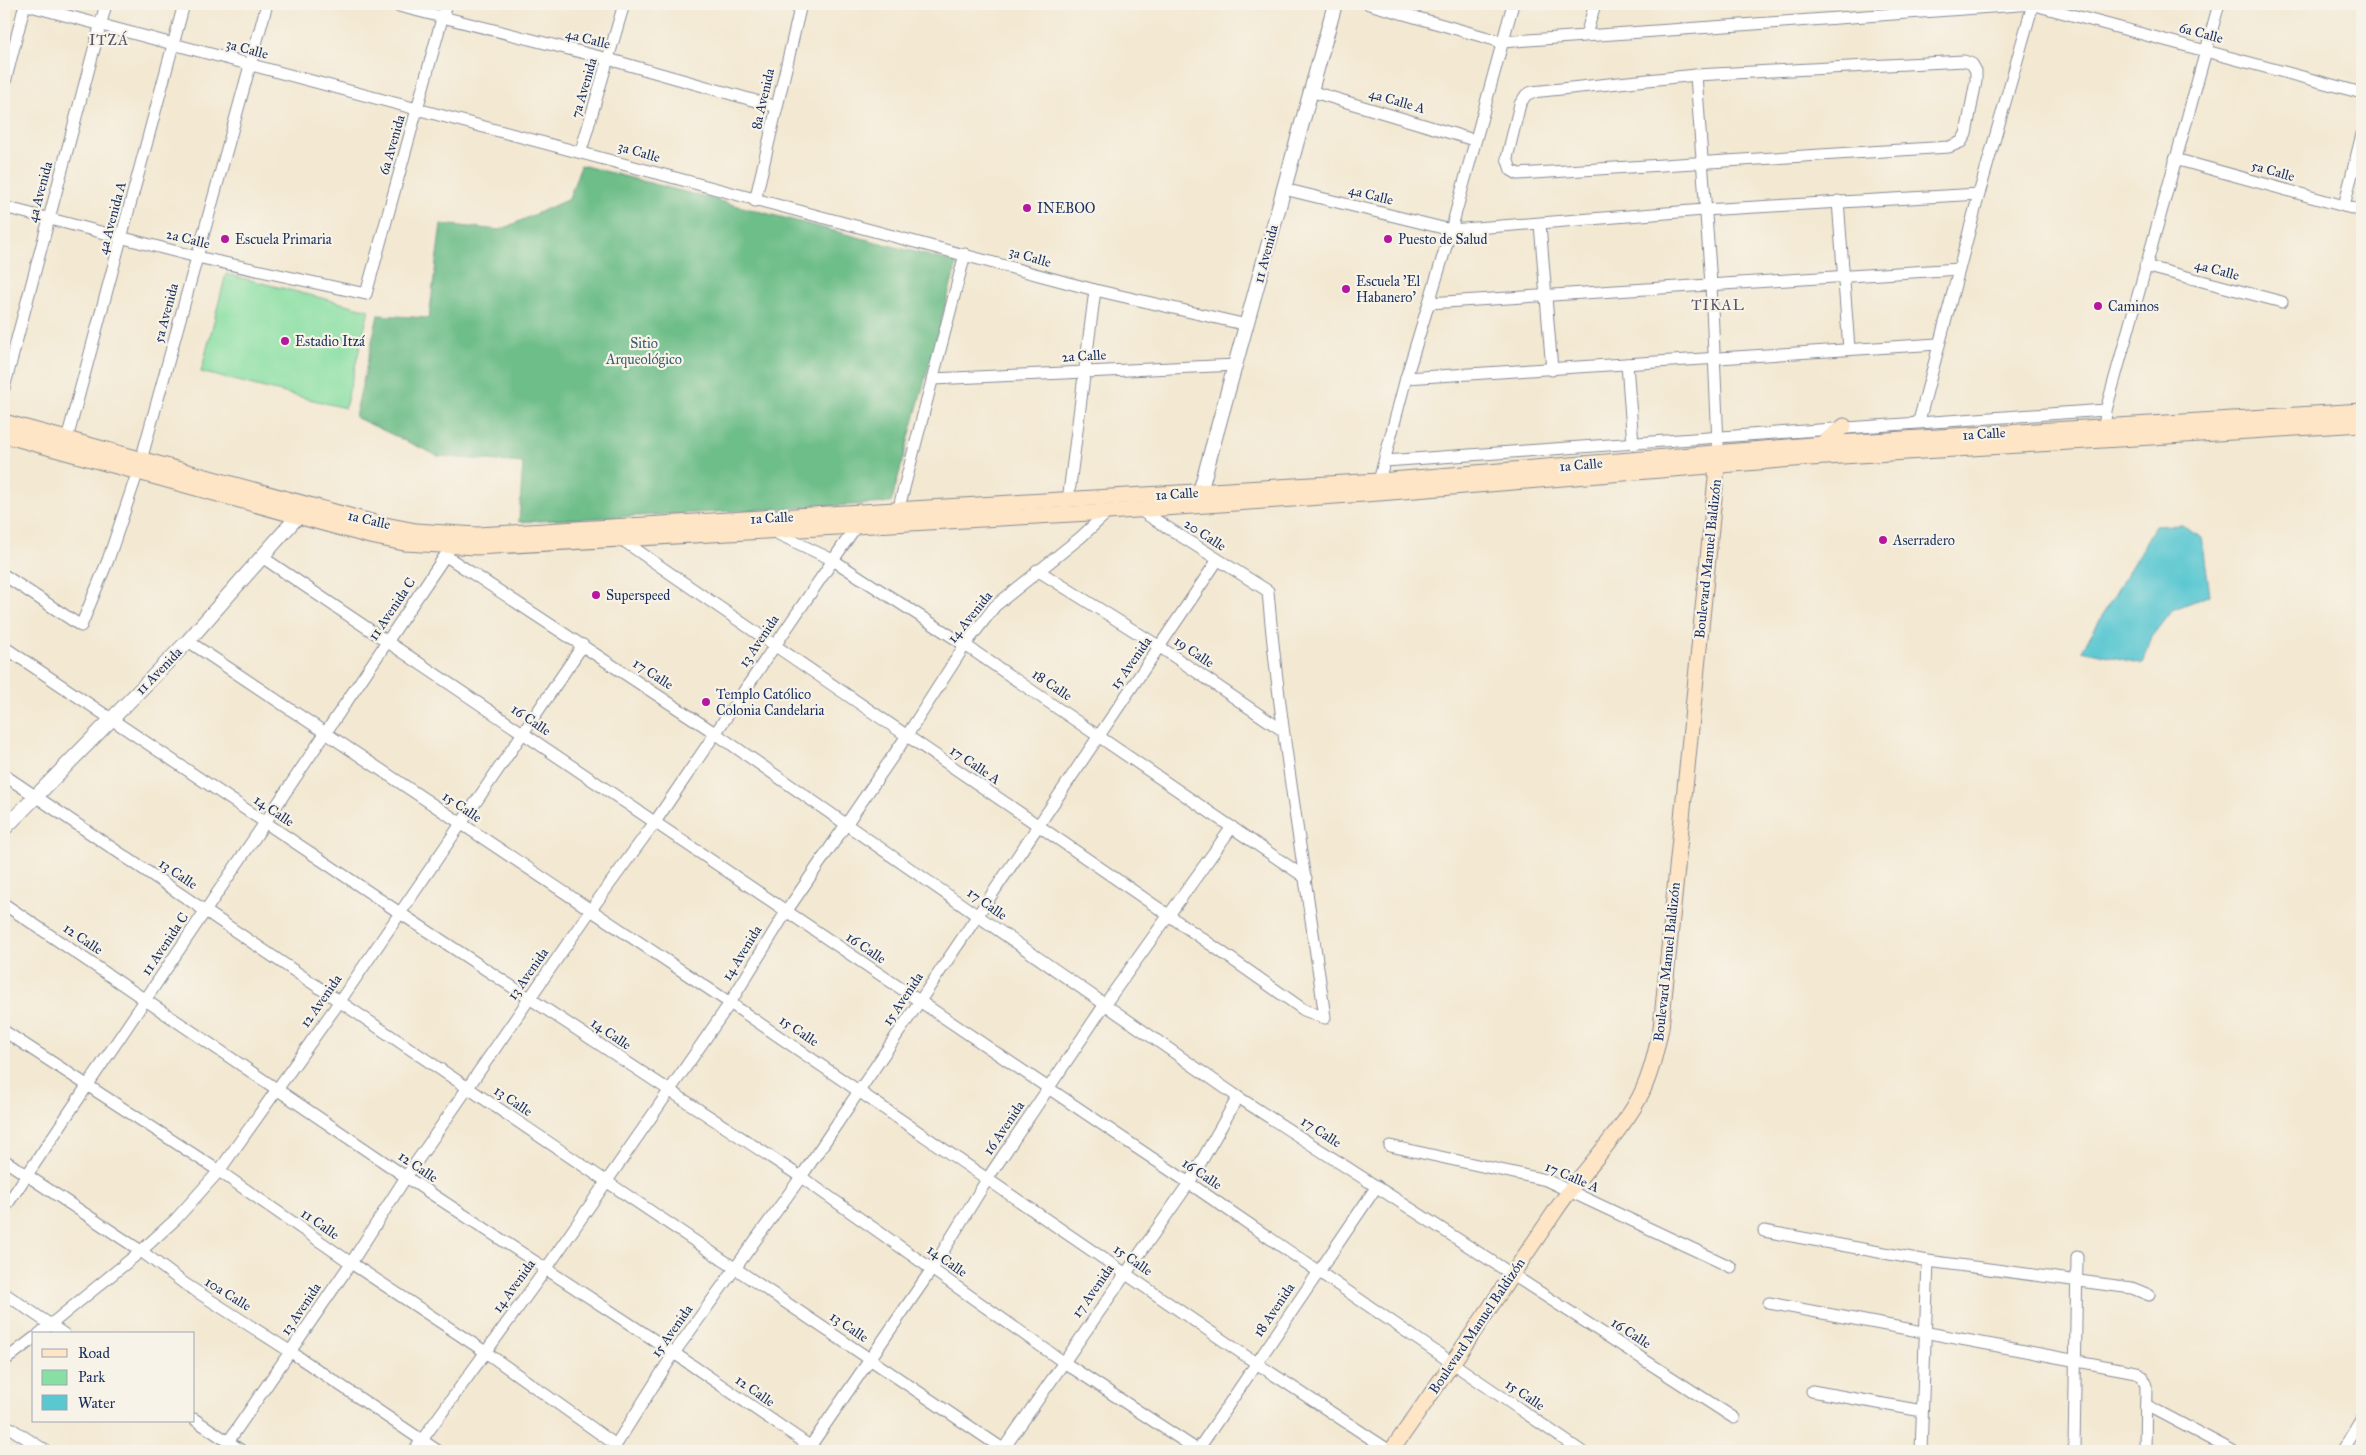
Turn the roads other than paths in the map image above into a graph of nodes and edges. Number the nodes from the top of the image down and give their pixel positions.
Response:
1 (24, 4) edge
2 (106, 4) edge
3 (184, 4) edge
4 (266, 4) edge
5 (391, 4) edge
6 (446, 4) edge
7 (624, 4) edge
8 (801, 4) edge
9 (1335, 4) edge
10 (1368, 4) edge
11 (1513, 4) edge
12 (1595, 4) edge
13 (2032, 4) edge
14 (2220, 4) edge
15 (443, 17) junction
16 (100, 25) junction
17 (1586, 35) junction
18 (1502, 42) junction
19 (173, 44) junction
20 (2207, 50) junction
21 (608, 59) junction
22 (248, 65) junction
23 (1696, 75) junction
24 (4, 86) edge
25 (1310, 92) junction
26 (2362, 93) edge
27 (777, 107) junction
28 (418, 109) junction
29 (2362, 134) edge
30 (1474, 140) junction
31 (581, 151) junction
32 (2175, 159) junction
33 (1701, 163) junction
34 (1284, 188) junction
35 (1979, 194) junction
36 (755, 201) junction
37 (1838, 201) junction
38 (2344, 206) junction
39 (4, 207) edge
40 (1704, 210) junction
41 (2362, 211) edge
42 (48, 219) junction
43 (1540, 224) junction
44 (1451, 230) junction
45 (123, 238) junction
46 (966, 254) junction
47 (197, 257) junction
48 (2145, 266) junction
49 (1959, 269) junction
50 (1845, 276) junction
51 (1711, 284) junction
52 (1095, 290) junction
53 (366, 294) joint
54 (1547, 295) junction
55 (2282, 302) dead end
56 (1428, 303) junction
57 (1247, 325) junction
58 (1938, 344) junction
59 (1849, 349) junction
60 (1715, 357) junction
61 (1627, 364) junction
62 (1236, 365) junction
63 (1552, 370) junction
64 (1086, 371) junction
65 (1406, 378) junction
66 (933, 380) junction
67 (4, 388) edge
68 (2106, 410) junction
69 (2362, 410) edge
70 (1919, 421) junction
71 (4, 422) edge
72 (2362, 424) edge
73 (1844, 426) junction
74 (2104, 432) junction
75 (4, 435) edge
76 (67, 439) junction
77 (2007, 439) junction
78 (1633, 444) junction
79 (1822, 444) junction
80 (1718, 453) junction
81 (1794, 453) junction
82 (1385, 461) junction
83 (140, 465) junction
84 (1379, 487) junction
85 (1200, 498) junction
86 (1068, 501) junction
87 (1132, 501) junction
88 (299, 509) junction
89 (898, 511) junction
90 (1108, 512) junction
91 (857, 525) junction
92 (772, 530) junction
93 (621, 533) junction
94 (477, 541) junction
95 (449, 551) junction
96 (262, 557) junction
97 (833, 560) junction
98 (1217, 561) junction
99 (1037, 570) junction
100 (4, 575) edge
101 (188, 641) junction
102 (387, 642) junction
103 (965, 644) junction
104 (583, 645) junction
105 (774, 646) junction
106 (4, 647) edge
107 (1160, 647) junction
108 (110, 720) junction
109 (1282, 730) junction
110 (522, 732) junction
111 (326, 733) junction
112 (716, 733) junction
113 (1099, 734) junction
114 (906, 737) junction
115 (4, 775) edge
116 (35, 797) junction
117 (655, 822) junction
118 (846, 822) junction
119 (265, 823) junction
120 (460, 824) junction
121 (1038, 825) junction
122 (1232, 827) junction
123 (4, 829) edge
124 (1306, 878) junction
125 (4, 904) edge
126 (206, 910) junction
127 (590, 911) junction
128 (786, 912) junction
129 (400, 913) junction
130 (1170, 915) junction
131 (977, 916) junction
132 (530, 997) junction
133 (145, 999) junction
134 (340, 1002) junction
135 (730, 1002) junction
136 (920, 1002) junction
137 (1105, 1004) junction
138 (4, 1031) edge
139 (86, 1086) junction
140 (277, 1088) junction
141 (468, 1088) junction
142 (1048, 1088) junction
143 (667, 1090) junction
144 (859, 1090) junction
145 (1238, 1097) junction
146 (1390, 1146) dead end
147 (4, 1160) edge
148 (219, 1171) junction
149 (27, 1176) junction
150 (406, 1177) junction
151 (801, 1177) junction
152 (988, 1178) junction
153 (605, 1182) junction
154 (1188, 1183) junction
155 (1377, 1186) junction
156 (1569, 1191) junction
157 (4, 1210) edge
158 (1764, 1231) dead end
159 (141, 1250) junction
160 (2076, 1257) dead end
161 (1928, 1261) junction
162 (351, 1263) junction
163 (1731, 1267) dead end
164 (736, 1268) junction
165 (546, 1269) junction
166 (932, 1270) junction
167 (1125, 1272) junction
168 (1317, 1272) junction
169 (1512, 1274) junction
170 (2076, 1282) junction
171 (4, 1293) edge
172 (2149, 1295) dead end
173 (1769, 1303) dead end
174 (51, 1325) junction
175 (42, 1332) edge
176 (61, 1332) edge
177 (1924, 1333) junction
178 (32, 1340) edge
179 (484, 1351) junction
180 (291, 1352) junction
181 (674, 1353) junction
182 (871, 1359) junction
183 (4, 1361) edge
184 (1062, 1361) junction
185 (2075, 1361) junction
186 (1256, 1363) junction
187 (1453, 1364) junction
188 (1812, 1391) dead end
189 (2146, 1405) junction
190 (1922, 1410) junction
191 (1734, 1418) dead end
192 (2362, 1418) edge
193 (195, 1420) edge
194 (4, 1424) edge
195 (422, 1440) junction
196 (232, 1447) edge
197 (614, 1448) edge
198 (811, 1450) edge
199 (46, 1451) edge
200 (414, 1451) edge
201 (438, 1451) edge
202 (1004, 1451) edge
203 (1198, 1451) edge
204 (1391, 1451) edge
205 (1581, 1451) edge
206 (1921, 1451) edge
207 (2074, 1451) edge
208 (2145, 1451) edge
209 (2233, 1451) edge
210 (2342, 1451) edge

1 - 16 street, 3a Calle
1 - 24 street
2 - 16 street, 4a Avenida
3 - 19 street, 4a Avenida A
4 - 22 street, 5a Avenida
5 - 15 street, 4a Calle
6 - 15 street, 6a Avenida
7 - 21 street, 7a Avenida
8 - 27 street, 8a Avenida
9 - 25 street, 11 Avenida
10 - 18 street
11 - 18 street
12 - 17 street
13 - 17 street, 6a Calle
13 - 20 street, 6a Calle
13 - 35 street
14 - 20 street
15 - 21 street, 4a Calle
15 - 28 street, 6a Avenida
16 - 19 street, 3a Calle
16 - 42 street, 4a Avenida
17 - 18 street, 6a Calle
18 - 30 street
19 - 22 street, 3a Calle
19 - 45 street, 4a Avenida A
20 - 26 street, 6a Calle
20 - 32 street
21 - 27 street, 4a Calle
21 - 31 street, 7a Avenida
22 - 28 street, 3a Calle
22 - 47 street, 5a Avenida
23 - 33 street
23 - 33 street
23 - 33 street
25 - 30 street, 4a Calle A
25 - 34 street, 11 Avenida
27 - 36 street, 8a Avenida
28 - 31 street, 3a Calle
28 - 53 street, 6a Avenida
29 - 38 street
30 - 44 street
31 - 36 street, 3a Calle
32 - 38 street, 5a Calle
32 - 48 street
33 - 40 street
34 - 44 street, 4a Calle
34 - 57 street, 11 Avenida
35 - 37 street, 4a Calle
35 - 49 street
36 - 46 street, 3a Calle
37 - 40 street, 4a Calle
37 - 50 street
38 - 41 street, 5a Calle
39 - 42 street, 2a Calle
40 - 43 street, 4a Calle
40 - 51 street
42 - 45 street, 2a Calle
42 - 67 street, 4a Avenida
43 - 44 street, 4a Calle
43 - 54 street
44 - 56 street
45 - 47 street, 2a Calle
45 - 76 street, 4a Avenida A
46 - 52 street, 3a Calle
46 - 66 street
47 - 53 street, 2a Calle
47 - 83 street, 5a Avenida
48 - 55 street, 4a Calle
48 - 68 street
49 - 50 street
49 - 58 street
50 - 51 street
50 - 59 street
51 - 54 street
51 - 60 street
52 - 57 street, 3a Calle
52 - 64 street
54 - 56 street
54 - 63 street
56 - 65 street
57 - 62 street, 11 Avenida
58 - 59 street
58 - 70 street
59 - 60 street
60 - 61 street
60 - 80 street
61 - 63 street
61 - 78 street
62 - 64 street, 2a Calle
62 - 85 street, 11 Avenida
63 - 65 street
64 - 66 street, 2a Calle
64 - 86 street
65 - 82 street
66 - 89 street
68 - 70 street, 1a Calle
68 - 74 street
69 - 74 main road, 1a Calle
70 - 73 street, 1a Calle
71 - 76 main road, 1a Calle
72 - 74 main road, 1a Calle
73 - 79 main road
73 - 80 street, 1a Calle
74 - 77 main road, 1a Calle
75 - 83 main road, 1a Calle
76 - 83 main road, 1a Calle
77 - 79 main road, 1a Calle
77 - 81 main road, 1a Calle
78 - 80 street, 1a Calle
78 - 82 street, 1a Calle
79 - 81 main road, 1a Calle
80 - 81 main road, 1a Calle
80 - 84 main road, 1a Calle
80 - 156 main road, Boulevard Manuel Baldizón
82 - 84 street
83 - 88 main road, 1a Calle
83 - 100 street, 5a Avenida
84 - 85 main road, 1a Calle
85 - 87 main road, 1a Calle
86 - 87 main road, 1a Calle
86 - 89 main road, 1a Calle
87 - 90 main road, 1a Calle
87 - 98 street, 20 Calle
88 - 94 main road, 1a Calle
88 - 95 main road, 1a Calle
88 - 96 street, 11 Avenida
89 - 93 main road, 1a Calle
90 - 91 main road, 1a Calle
90 - 99 street, 14 Avenida
91 - 92 main road, 1a Calle
91 - 97 street, 13 Avenida
92 - 93 main road, 1a Calle
92 - 97 street, 18 Calle
93 - 94 main road, 1a Calle
93 - 105 street, 17 Calle A
94 - 95 main road, 1a Calle
95 - 102 street, 11 Avenida C
95 - 104 street, 17 Calle
96 - 101 street, 11 Avenida
96 - 102 street, 16 Calle
97 - 103 street, 18 Calle
97 - 105 street, 13 Avenida
98 - 107 street, 15 Avenida
98 - 109 street, 20 Calle
99 - 103 street, 14 Avenida
99 - 107 street, 19 Calle
101 - 108 street, 11 Avenida
101 - 111 street, 15 Calle
102 - 110 street, 16 Calle
102 - 111 street, 11 Avenida C
103 - 113 street, 18 Calle
103 - 114 street, 14 Avenida
104 - 110 street, 12 Avenida
104 - 112 street, 17 Calle
105 - 112 street, 13 Avenida
105 - 114 street, 17 Calle A
106 - 108 street, 14 Calle
107 - 109 street, 19 Calle
107 - 113 street, 15 Avenida
108 - 116 street, 11 Avenida
108 - 119 street, 14 Calle
109 - 124 street
110 - 117 street, 16 Calle
110 - 120 street, 12 Avenida
111 - 119 street, 11 Avenida C
111 - 120 street, 15 Calle
112 - 117 street, 13 Avenida
112 - 118 street, 17 Calle
113 - 121 street, 15 Avenida
113 - 122 street, 18 Calle
114 - 118 street, 14 Avenida
114 - 121 street, 17 Calle A
115 - 116 street, 13 Calle
116 - 123 street, 11 Avenida
116 - 126 street, 13 Calle
117 - 127 street, 13 Avenida
117 - 128 street, 16 Calle
118 - 128 street, 14 Avenida
118 - 131 street, 17 Calle
119 - 126 street, 11 Avenida C
119 - 129 street, 14 Calle
120 - 127 street, 15 Calle
120 - 129 street, 12 Avenida
121 - 130 street, 17 Calle A
121 - 131 street, 15 Avenida
122 - 124 street, 18 Calle
122 - 130 street, 16 Avenida
124 - 130 street, 17 Calle A
125 - 133 street, 12 Calle
126 - 133 street, 11 Avenida C
126 - 134 street, 13 Calle
127 - 132 street, 13 Avenida
127 - 135 street, 15 Calle
128 - 135 street, 14 Avenida
128 - 136 street, 16 Calle
129 - 132 street, 14 Calle
129 - 134 street, 12 Avenida
130 - 137 street, 16 Avenida
131 - 136 street, 15 Avenida
131 - 137 street, 17 Calle
132 - 141 street, 13 Avenida
132 - 143 street, 14 Calle
133 - 139 street, 11 Avenida C
133 - 140 street, 12 Calle
134 - 140 street, 12 Avenida
134 - 141 street, 13 Calle
135 - 143 street, 14 Avenida
135 - 144 street, 15 Calle
136 - 142 street, 16 Calle
136 - 144 street, 15 Avenida
137 - 142 street, 16 Avenida
137 - 145 street, 17 Calle
138 - 139 street, 11 Calle
139 - 148 street, 11 Calle
139 - 149 street, 11 Avenida C
140 - 148 street, 12 Avenida
140 - 150 street, 12 Calle
141 - 150 street, 13 Avenida
141 - 153 street, 13 Calle
142 - 152 street, 16 Avenida
142 - 154 street, 16 Calle
143 - 151 street, 14 Calle
143 - 153 street, 14 Avenida
144 - 151 street, 15 Avenida
144 - 152 street, 15 Calle
145 - 154 street, 17 Avenida
145 - 155 street, 17 Calle
146 - 156 street, 17 Calle A
147 - 149 street, 10a Calle
148 - 159 street, 12 Avenida
148 - 162 street, 11 Calle
149 - 157 street, 11 Avenida C
149 - 159 street, 10a Calle
150 - 162 street, 13 Avenida
150 - 165 street, 12 Calle
151 - 164 street, 15 Avenida
151 - 166 street, 14 Calle
152 - 166 street, 16 Avenida
152 - 167 street, 15 Calle
153 - 164 street, 13 Calle
153 - 165 street, 14 Avenida
154 - 167 street, 17 Avenida
154 - 168 street, 16 Calle
155 - 168 street, 18 Avenida
155 - 169 street, 17 Calle
156 - 163 street, 17 Calle A
156 - 169 main road, Boulevard Manuel Baldizón
158 - 161 street
159 - 174 street, 12 Avenida
159 - 180 street, 10a Calle
160 - 170 street
161 - 170 street
161 - 177 street
162 - 179 street, 11 Calle
162 - 180 street, 13 Avenida
164 - 181 street, 15 Avenida
164 - 182 street, 13 Calle
165 - 179 street, 14 Avenida
165 - 181 street, 12 Calle
166 - 182 street, 16 Avenida
166 - 184 street, 14 Calle
167 - 184 street, 17 Avenida
167 - 186 street, 15 Calle
168 - 186 street, 18 Avenida
168 - 187 street, 16 Calle
169 - 187 main road, Boulevard Manuel Baldizón
169 - 191 street, 16 Calle
170 - 172 street
170 - 185 street
171 - 174 street
173 - 177 street
174 - 175 street, 12 Avenida
174 - 176 street
177 - 185 street
177 - 190 street
178 - 183 street
179 - 195 street, 14 Avenida
179 - 197 street, 11 Calle
180 - 195 street, 10a Calle
180 - 196 street, 13 Avenida
181 - 197 street, 15 Avenida
181 - 198 street, 12 Calle
182 - 198 street, 16 Avenida
182 - 202 street, 13 Calle
184 - 202 street, 17 Avenida
184 - 203 street, 14 Calle
185 - 189 street
185 - 207 street
186 - 203 street, 18 Avenida
186 - 204 street, 15 Calle
187 - 204 main road, Boulevard Manuel Baldizón
187 - 205 street, 15 Calle
188 - 190 street
189 - 208 street
189 - 209 street
190 - 206 street
192 - 210 street
193 - 196 street
194 - 199 street
195 - 200 street, 14 Avenida
195 - 201 street, 10a Calle

